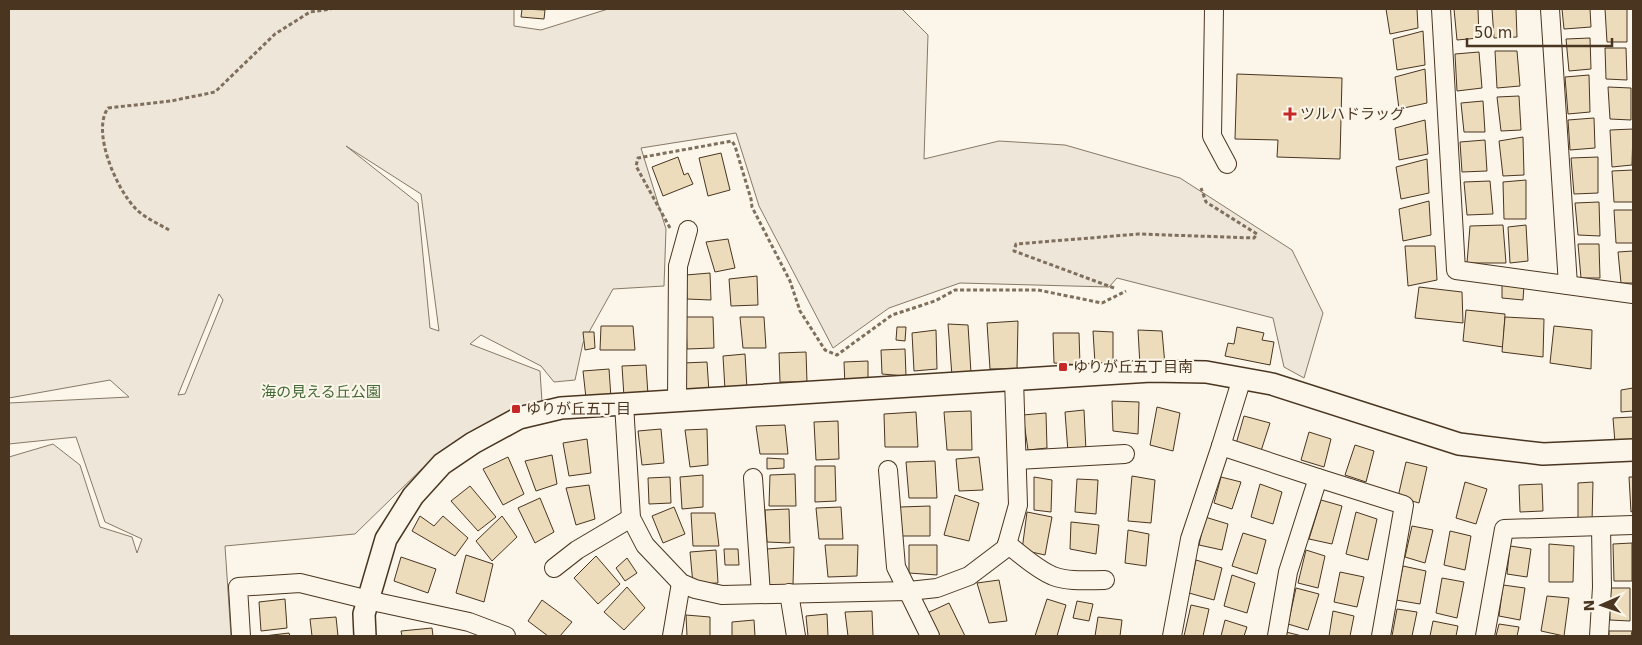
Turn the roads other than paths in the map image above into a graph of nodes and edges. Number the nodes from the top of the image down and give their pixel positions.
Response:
1 (1214, 9) edge
2 (1441, 9) edge
3 (1550, 9) edge
4 (1227, 164) dead end
5 (688, 230) dead end
6 (1568, 285) junction
7 (1633, 294) edge
8 (1242, 378) junction
9 (1014, 379) junction
10 (677, 400) junction
11 (624, 404) junction
12 (1222, 446) junction
13 (1633, 450) edge
14 (1125, 454) dead end
15 (1017, 460) junction
16 (888, 470) dead end
17 (753, 478) dead end
18 (1318, 478) junction
19 (631, 518) junction
20 (1633, 525) edge
21 (1601, 527) junction
22 (1007, 544) junction
23 (554, 568) dead end
24 (1105, 580) dead end
25 (681, 583) junction
26 (909, 591) junction
27 (789, 593) junction
28 (761, 594) junction
29 (368, 600) junction
30 (241, 636) edge
31 (365, 636) edge
32 (506, 636) edge
33 (672, 636) edge
34 (796, 636) edge
35 (930, 636) edge
36 (1172, 636) edge
37 (1277, 636) edge
38 (1381, 636) edge
39 (1484, 636) edge
40 (1599, 636) edge

1 - 4 street
2 - 6 street
3 - 6 street
5 - 10 street
6 - 7 street
8 - 9 street
8 - 12 street
8 - 13 street
9 - 10 street
9 - 15 street
10 - 11 street
11 - 19 street
11 - 29 street
12 - 18 street
12 - 36 street
14 - 15 street
15 - 22 street
16 - 26 street
17 - 28 street
18 - 37 street
18 - 38 street
19 - 23 street
19 - 25 street
20 - 21 street
21 - 39 street
21 - 40 street
22 - 24 street
22 - 26 street
25 - 28 street
25 - 33 street
26 - 27 street
26 - 35 street
27 - 28 street
27 - 34 street
29 - 30 street
29 - 31 street
29 - 32 street

